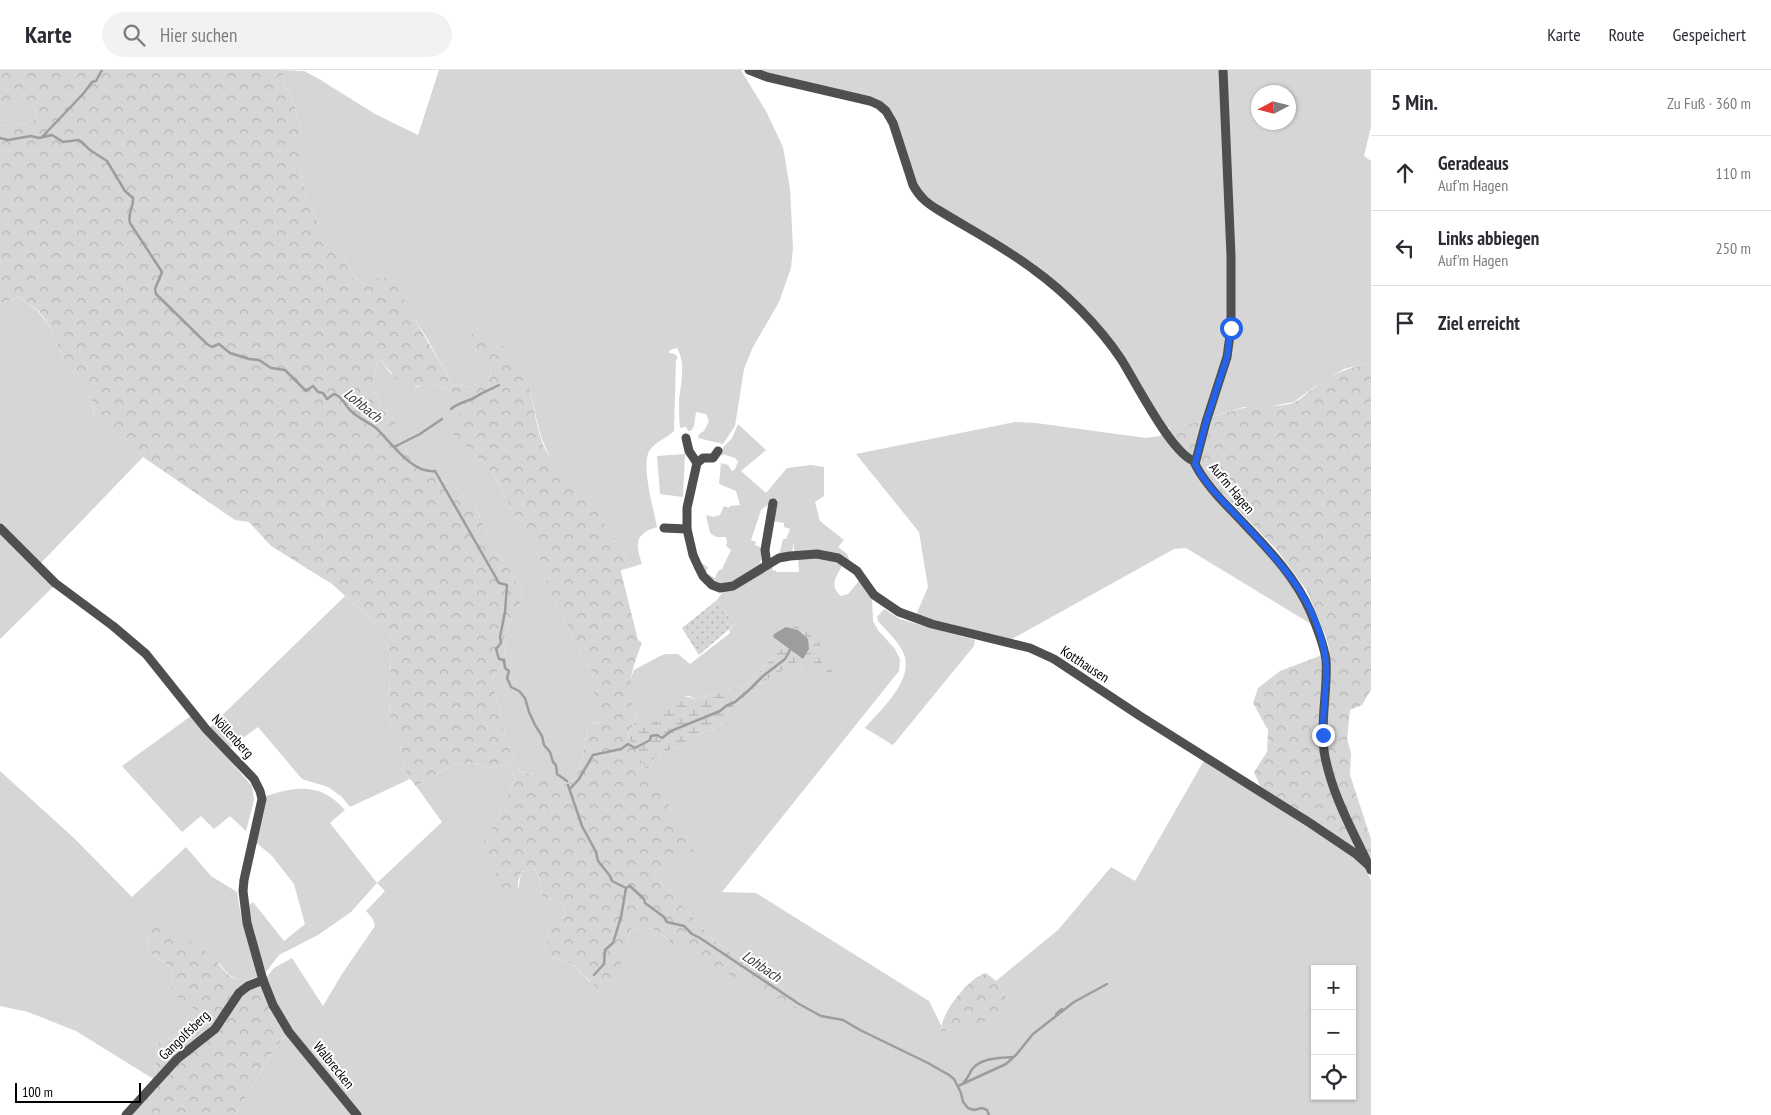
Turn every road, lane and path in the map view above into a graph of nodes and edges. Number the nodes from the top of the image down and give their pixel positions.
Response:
1 (749, 70) edge
2 (1223, 70) edge
3 (686, 438) dead end
4 (718, 451) dead end
5 (1195, 462) junction
6 (697, 463) junction
7 (773, 503) dead end
8 (0, 528) edge
9 (664, 528) dead end
10 (687, 529) junction
11 (767, 565) junction
12 (1370, 868) edge
13 (263, 980) junction
14 (289, 1032) joint
15 (126, 1115) edge
16 (357, 1115) edge

1 - 5 street
2 - 5 street, Auf'm Hagen
3 - 6 street
4 - 6 street
5 - 12 street, Auf'm Hagen
6 - 10 street, Kotthausen
7 - 11 street
8 - 13 street, Nöllenberg
9 - 10 street
10 - 11 street, Kotthausen
11 - 12 street, Kotthausen
13 - 14 street, Nöllenberg
13 - 15 street, Gangolfsberg
14 - 16 street, Walbrecken

